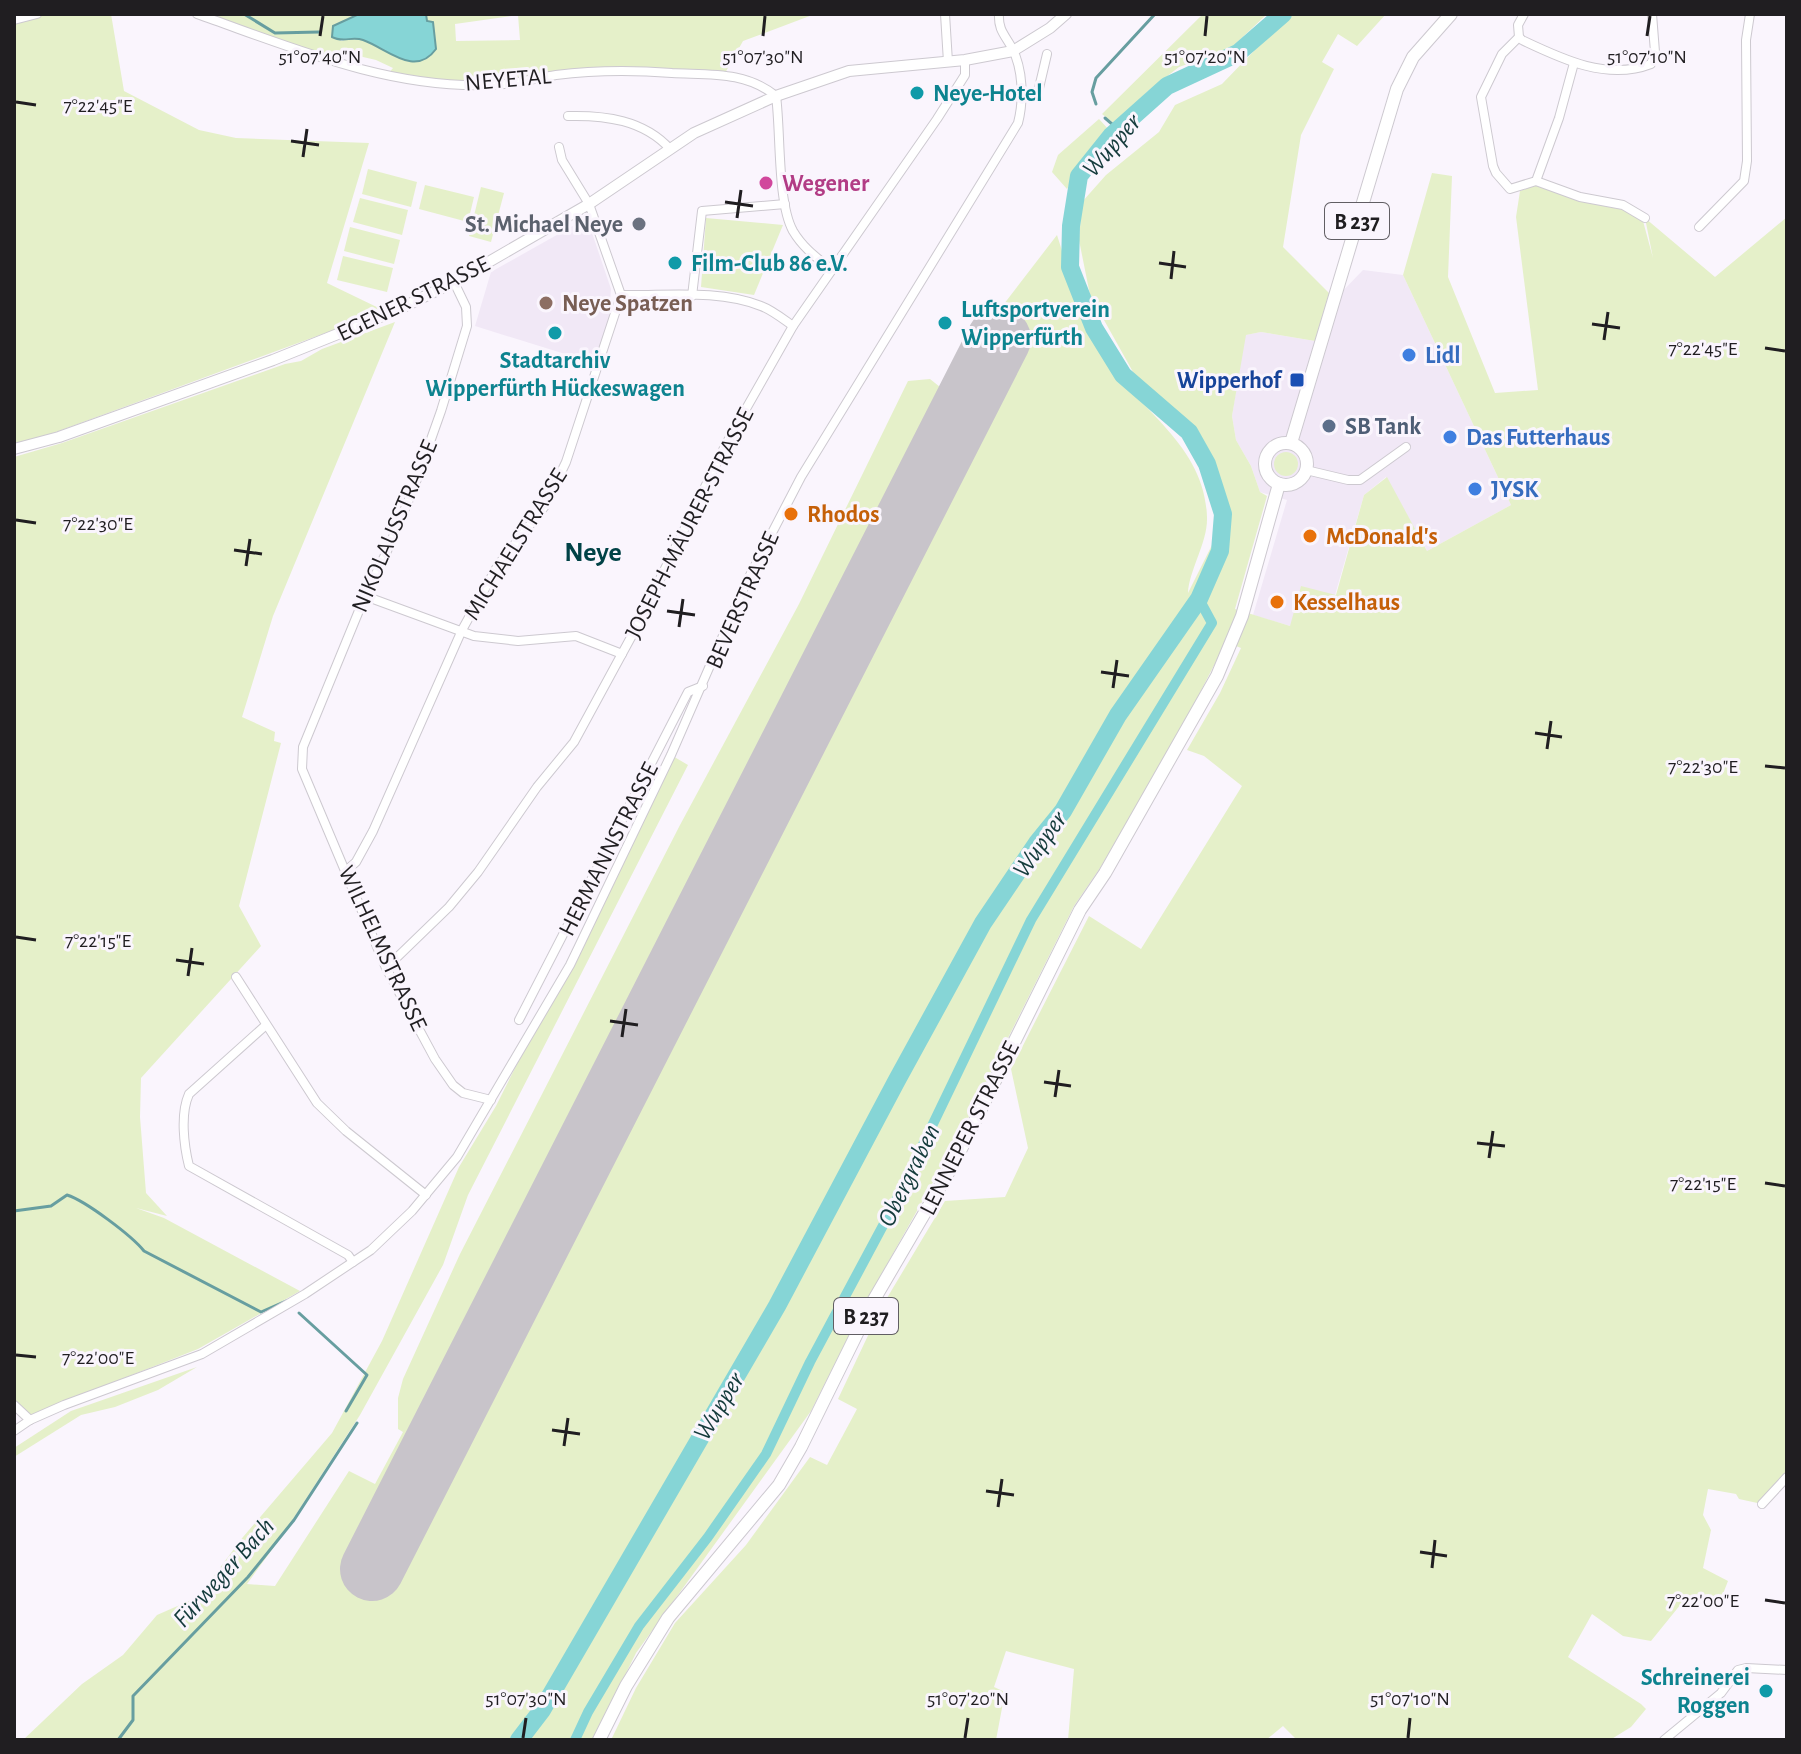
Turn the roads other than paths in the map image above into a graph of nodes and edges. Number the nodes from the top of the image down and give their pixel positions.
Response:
1 (37, 14) edge
2 (197, 14) edge
3 (945, 14) edge
4 (999, 14) edge
5 (1451, 14) edge
6 (1524, 14) edge
7 (1652, 14) edge
8 (1750, 14) edge
9 (1060, 16) edge
10 (14, 20) edge
11 (1519, 37) junction
12 (1013, 51) junction
13 (1047, 54) dead end
14 (965, 60) junction
15 (948, 62) junction
16 (1574, 63) junction
17 (776, 96) junction
18 (1022, 98) junction
19 (568, 116) dead end
20 (559, 147) dead end
21 (670, 149) junction
22 (1536, 181) junction
23 (589, 204) junction
24 (785, 204) junction
25 (1645, 218) dead end
26 (1699, 227) dead end
27 (832, 270) junction
28 (454, 282) junction
29 (621, 295) junction
30 (692, 296) junction
31 (793, 326) junction
32 (1291, 443) junction
33 (1406, 447) dead end
34 (14, 449) edge
35 (1306, 470) junction
36 (1279, 484) junction
37 (365, 596) junction
38 (462, 630) junction
39 (622, 654) junction
40 (703, 685) junction
41 (302, 769) joint
42 (347, 870) junction
43 (386, 968) junction
44 (236, 977) dead end
45 (519, 1020) dead end
46 (266, 1025) junction
47 (491, 1100) junction
48 (426, 1195) junction
49 (353, 1262) junction
50 (14, 1405) edge
51 (30, 1420) junction
52 (14, 1431) edge
53 (1787, 1477) edge
54 (1762, 1504) dead end
55 (1787, 1670) edge
56 (599, 1740) edge
57 (1664, 1740) edge

1 - 10 street
2 - 17 street, NEYETAL
3 - 15 street
4 - 12 street, BEVERSTRASSE
5 - 32 main road, B 237
6 - 11 street
7 - 16 street
8 - 26 street
9 - 12 street, EGENER STRASSE
11 - 16 street
11 - 22 street
12 - 14 street, EGENER STRASSE
12 - 18 street, BEVERSTRASSE
13 - 18 street
14 - 15 street, EGENER STRASSE
14 - 27 street, JOSEPH-MÄURER-STRASSE
15 - 17 street, EGENER STRASSE
16 - 22 street
17 - 21 street, EGENER STRASSE
17 - 24 street
18 - 40 street, BEVERSTRASSE
19 - 21 street
20 - 23 street
21 - 23 street, EGENER STRASSE
22 - 25 street
23 - 28 street, EGENER STRASSE
23 - 29 street
24 - 27 street
24 - 30 street
27 - 31 street, JOSEPH-MÄURER-STRASSE
28 - 34 street, EGENER STRASSE
28 - 37 street, NIKOLAUSSTRASSE
29 - 30 street
29 - 38 street, MICHAELSTRASSE
30 - 31 street
31 - 39 street, JOSEPH-MÄURER-STRASSE
32 - 35 main road
32 - 36 main road
33 - 35 street
35 - 36 main road
36 - 56 main road, LENNEPER STRASSE / B 237
37 - 38 street
37 - 41 street, NIKOLAUSSTRASSE
38 - 39 street
38 - 42 street, MICHAELSTRASSE
39 - 43 street, JOSEPH-MÄURER-STRASSE
40 - 45 street, HERMANNSTRASSE
40 - 47 street, BEVERSTRASSE
41 - 42 street, WILHELMSTRASSE
42 - 43 street, WILHELMSTRASSE
43 - 47 street, WILHELMSTRASSE
44 - 46 street
46 - 48 street
46 - 49 street
47 - 48 street, BEVERSTRASSE
48 - 49 street, BEVERSTRASSE
49 - 51 street, BEVERSTRASSE
50 - 51 street
51 - 52 street, BEVERSTRASSE
53 - 54 street
55 - 57 street

